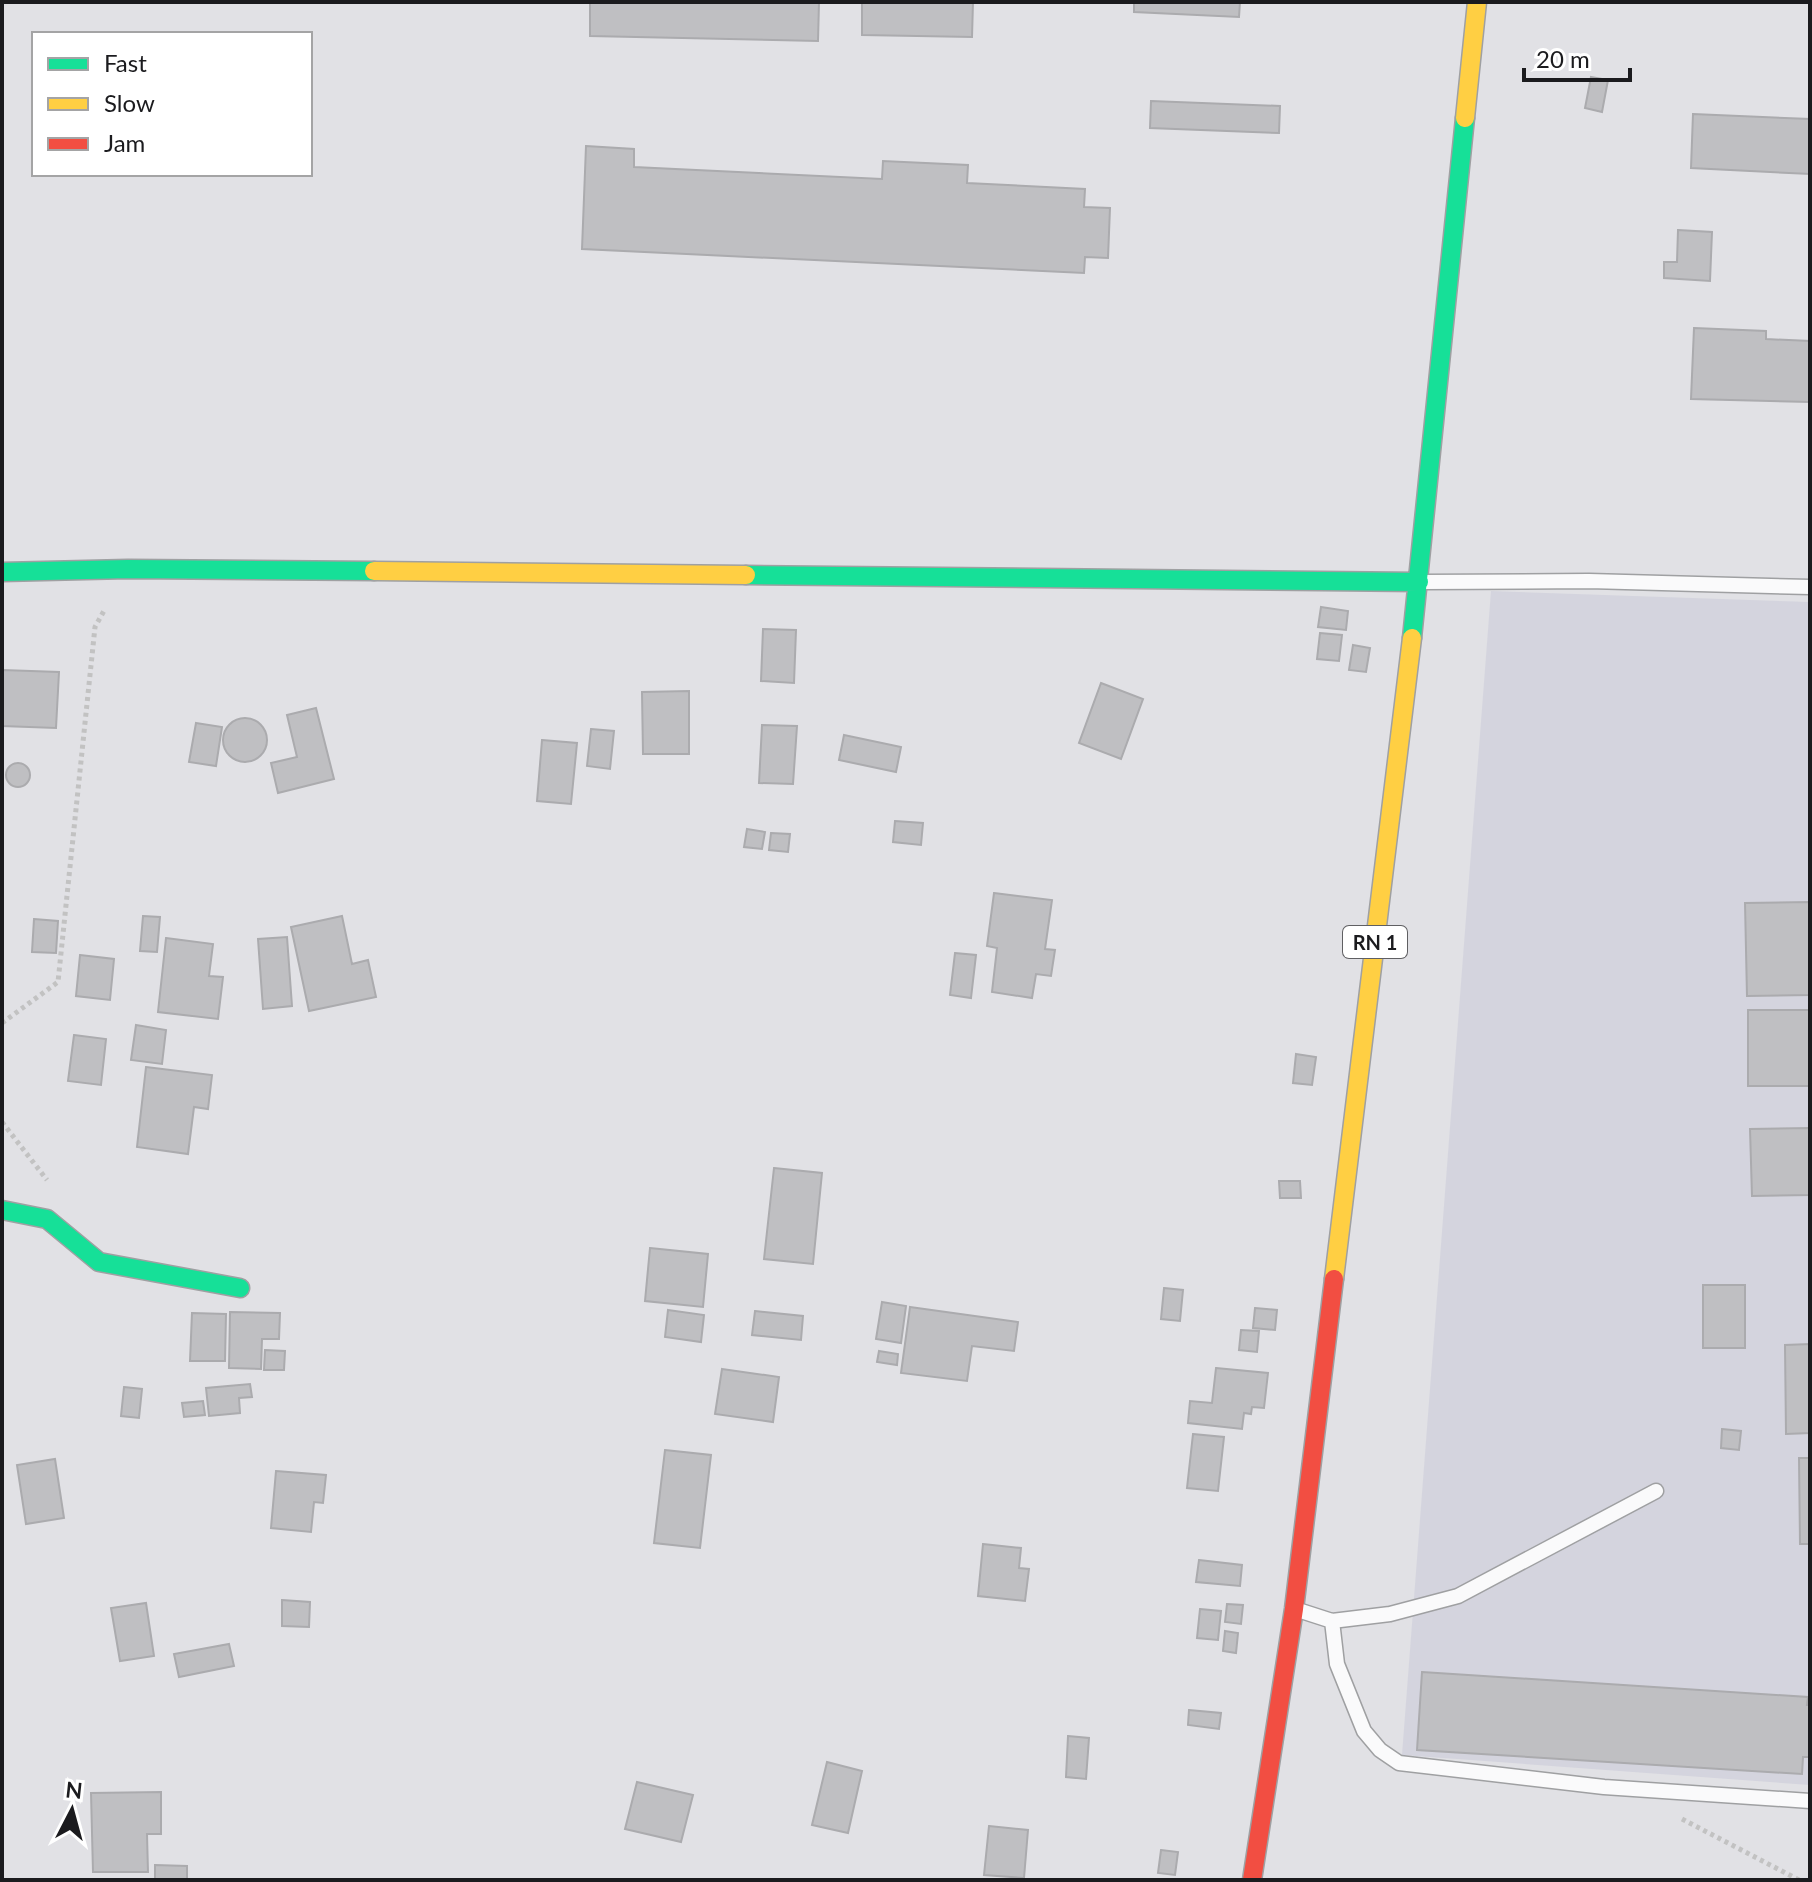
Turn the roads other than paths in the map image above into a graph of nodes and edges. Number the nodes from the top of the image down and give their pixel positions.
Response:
1 (1477, 2) edge
2 (2, 572) edge
3 (1419, 582) junction
4 (1810, 587) edge
5 (2, 1210) edge
6 (240, 1288) dead end
7 (1656, 1491) dead end
8 (1294, 1609) junction
9 (1332, 1621) junction
10 (1810, 1801) edge
11 (1252, 1880) edge

1 - 3 main road, RN 1
2 - 3 main road
3 - 4 lane
3 - 8 main road, RN 1
5 - 6 main road
7 - 9 lane
8 - 9 lane
8 - 11 main road, RN 1
9 - 10 lane

